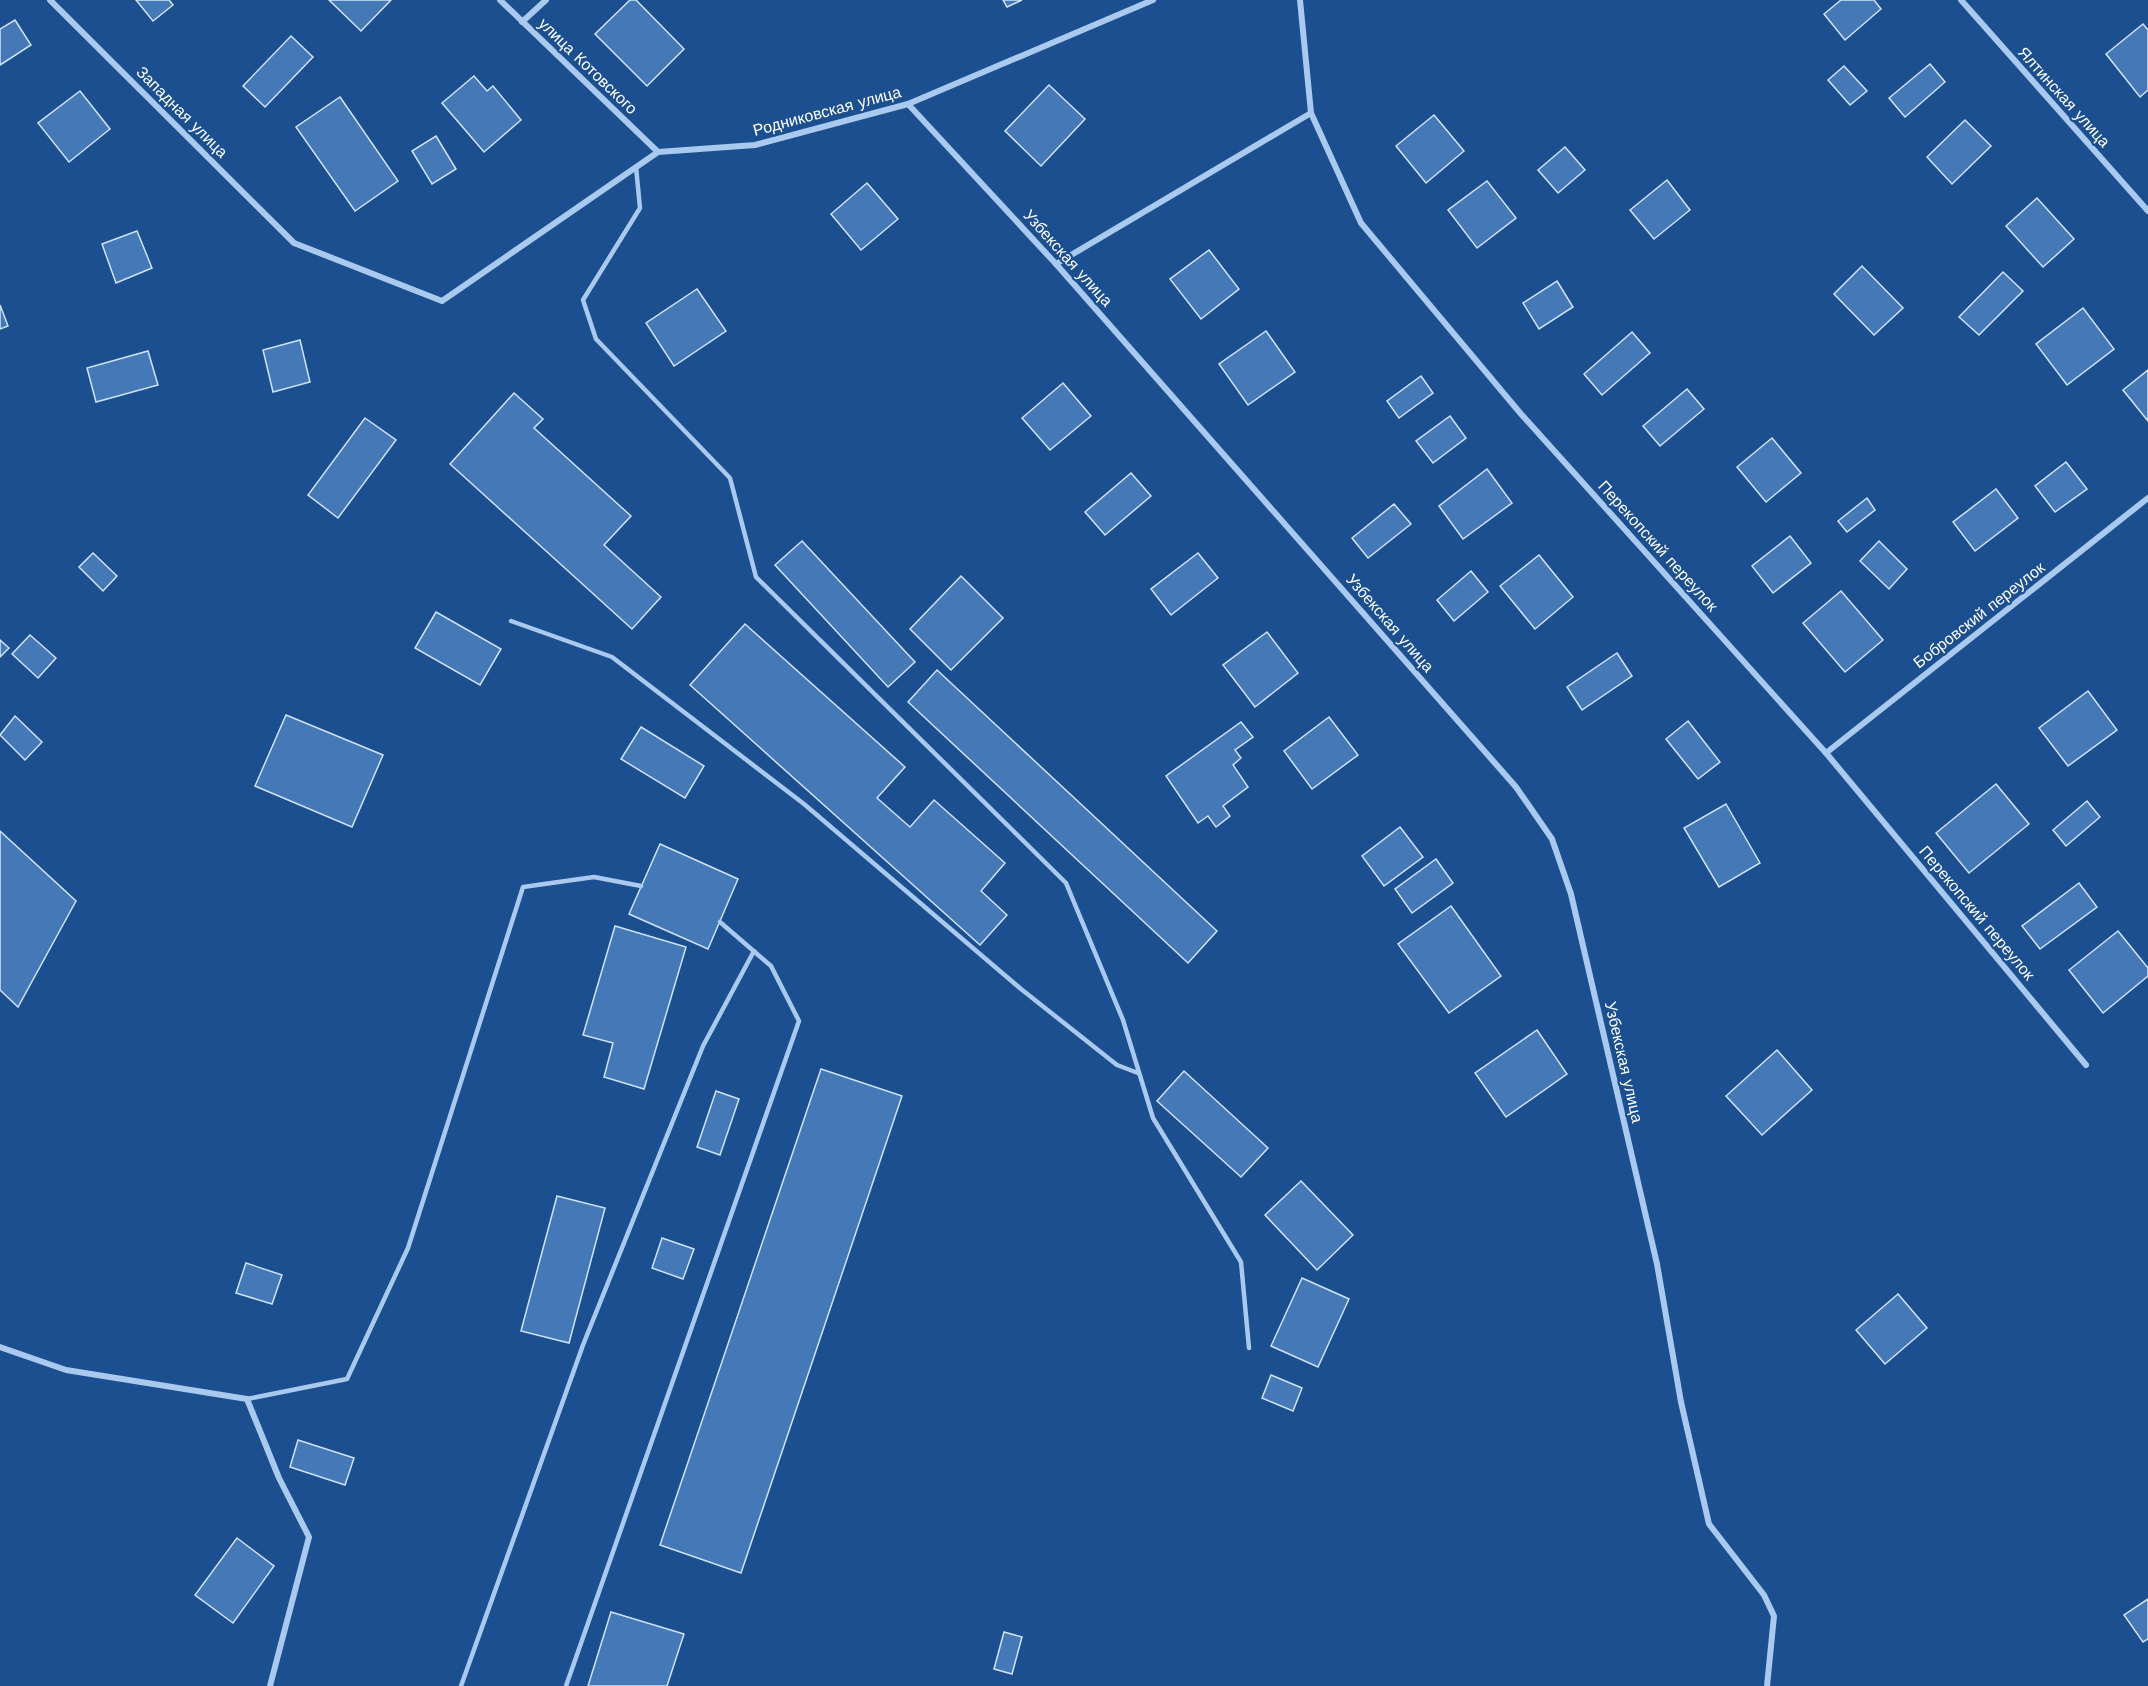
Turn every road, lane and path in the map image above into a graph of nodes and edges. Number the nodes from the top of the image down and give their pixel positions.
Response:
1 (50, 0) edge
2 (500, 0) edge
3 (546, 0) edge
4 (1153, 0) edge
5 (1300, 0) edge
6 (1961, 0) edge
7 (522, 22) junction
8 (908, 104) junction
9 (1311, 113) junction
10 (658, 152) junction
11 (636, 167) junction
12 (2148, 211) edge
13 (1056, 264) junction
14 (2148, 498) edge
15 (511, 621) dead end
16 (1826, 753) junction
17 (641, 886) dead end
18 (720, 922) dead end
19 (754, 951) junction
20 (2086, 1065) dead end
21 (1137, 1073) junction
22 (0, 1347) edge
23 (1249, 1348) dead end
24 (247, 1400) junction
25 (270, 1686) edge
26 (461, 1686) edge
27 (566, 1686) edge
28 (1767, 1686) edge

1 - 11 street, Западная улица
2 - 7 street, улица Котовского
3 - 7 street
4 - 8 street, Родниковская улица
5 - 9 street, Перекопский переулок
6 - 12 street, Ялтинская улица
7 - 10 street, улица Котовского
8 - 10 street, Родниковская улица
8 - 13 street, Узбекская улица
9 - 13 street
9 - 16 street, Перекопский переулок
10 - 11 street
11 - 21 lane
13 - 28 street, Узбекская улица
14 - 16 street, Бобровский переулок
15 - 21 lane
16 - 20 street, Перекопский переулок
17 - 24 lane
18 - 19 lane
19 - 26 lane
19 - 27 lane
21 - 23 lane
22 - 24 street
24 - 25 street

